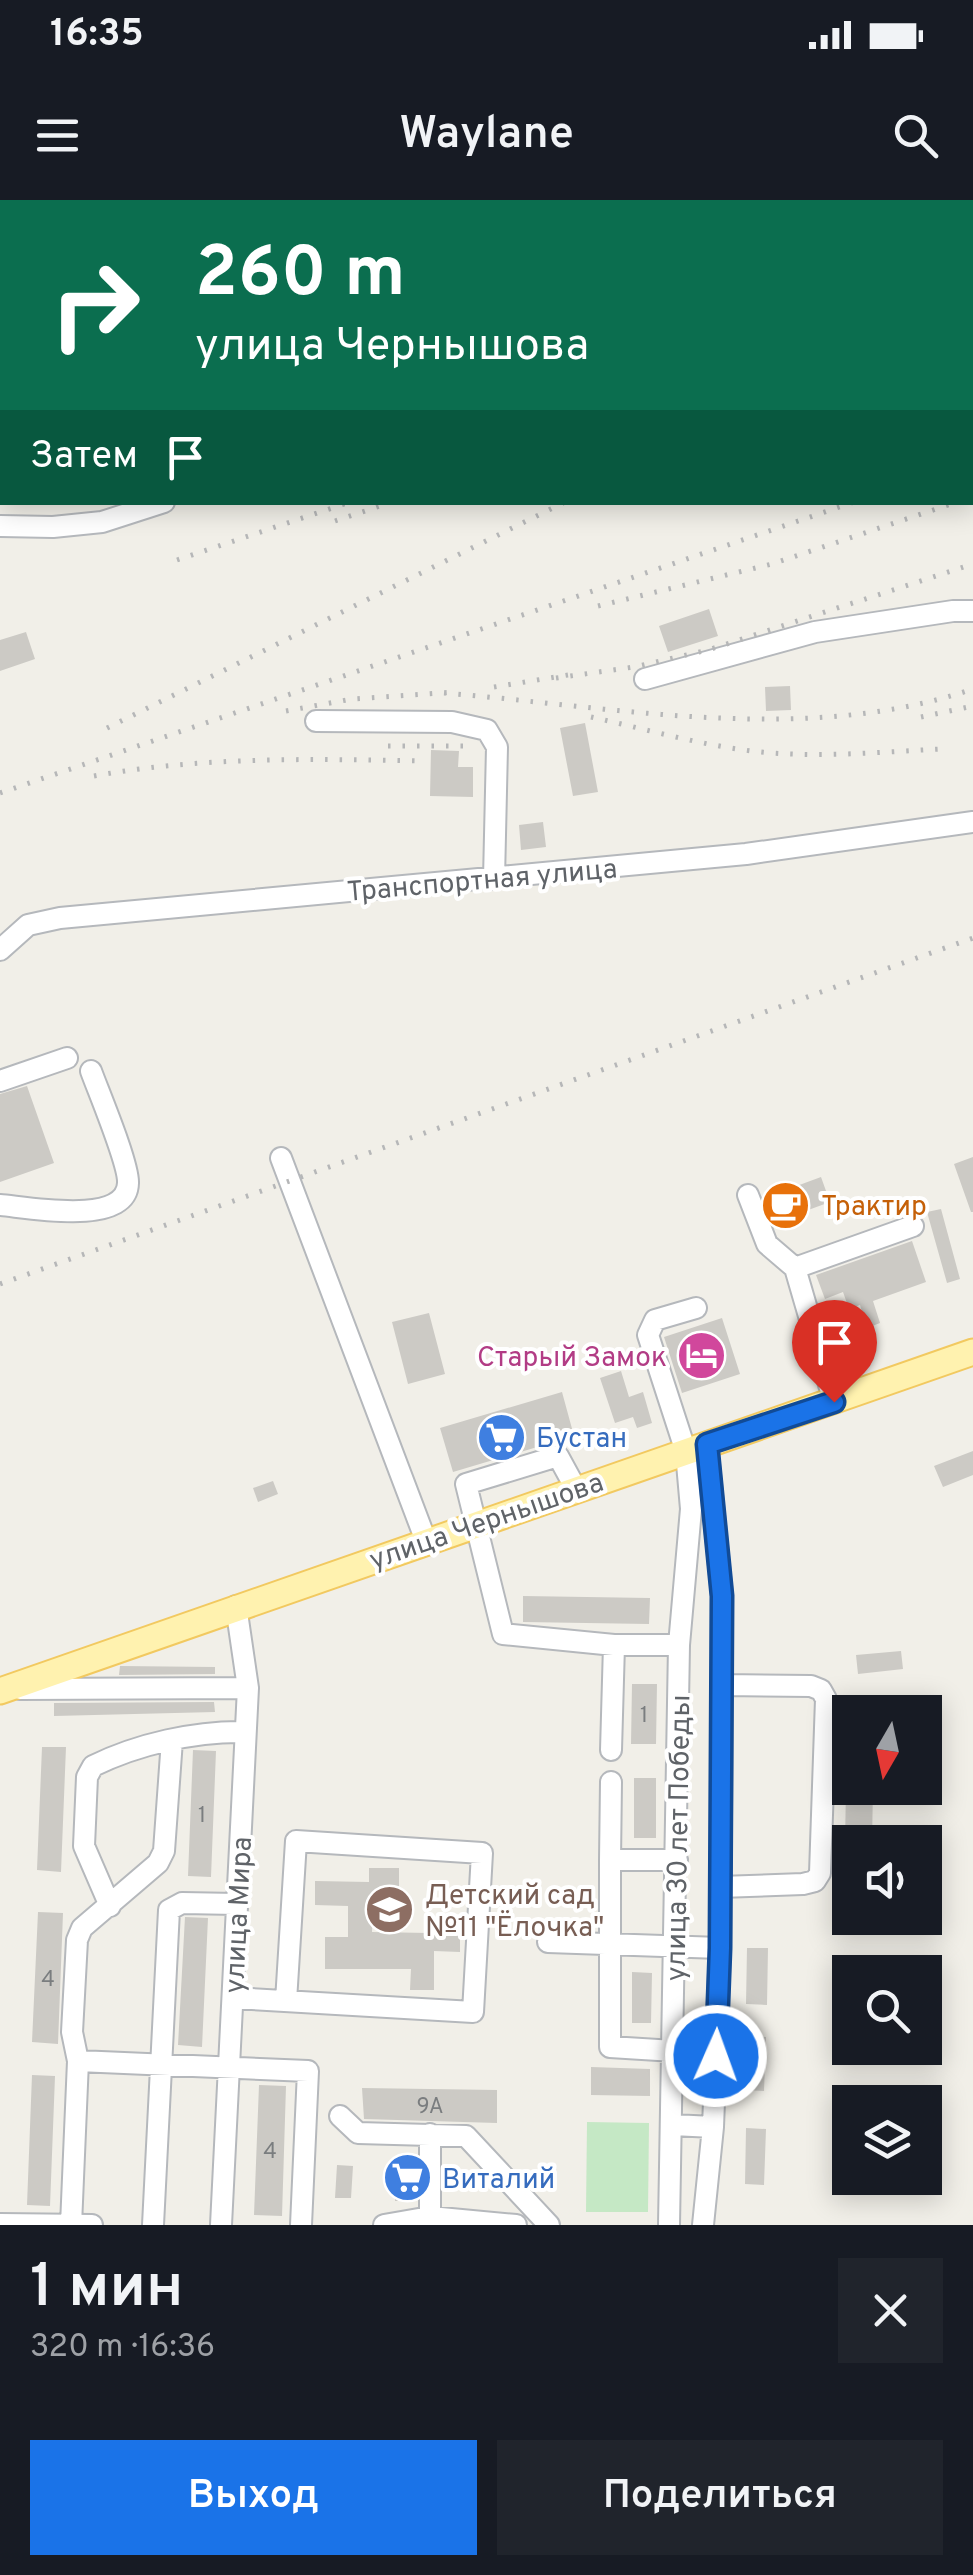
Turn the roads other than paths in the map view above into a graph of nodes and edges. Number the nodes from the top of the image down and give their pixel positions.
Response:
1 (155, 505) edge
2 (0, 526) edge
3 (973, 611) edge
4 (646, 679) dead end
5 (316, 722) dead end
6 (973, 822) edge
7 (494, 879) junction
8 (0, 950) edge
9 (67, 1058) dead end
10 (91, 1070) dead end
11 (0, 1081) edge
12 (281, 1158) dead end
13 (748, 1195) dead end
14 (0, 1204) edge
15 (913, 1226) dead end
16 (795, 1268) junction
17 (696, 1308) dead end
18 (973, 1352) edge
19 (834, 1402) junction
20 (697, 1448) junction
21 (576, 1489) junction
22 (476, 1524) junction
23 (426, 1541) junction
24 (722, 1596) junction
25 (681, 1597) junction
26 (236, 1606) junction
27 (614, 1644) junction
28 (679, 1645) junction
29 (722, 1684) junction
30 (248, 1688) junction
31 (2, 1690) edge
32 (245, 1732) junction
33 (172, 1740) junction
34 (612, 1750) dead end
35 (611, 1782) dead end
36 (610, 1860) junction
37 (676, 1860) junction
38 (720, 1887) junction
39 (237, 1904) junction
40 (110, 1906) junction
41 (548, 1942) dead end
42 (608, 1945) junction
43 (676, 1948) junction
44 (720, 1948) junction
45 (233, 1998) junction
46 (286, 2001) junction
47 (674, 2051) junction
48 (78, 2062) junction
49 (160, 2064) junction
50 (228, 2068) junction
51 (340, 2116) dead end
52 (673, 2125) junction
53 (712, 2128) junction
54 (430, 2134) junction
55 (430, 2216) junction
56 (0, 2223) edge
57 (71, 2225) edge
58 (92, 2225) edge
59 (153, 2225) edge
60 (221, 2225) edge
61 (301, 2225) edge
62 (384, 2225) edge
63 (516, 2225) edge
64 (550, 2225) edge
65 (669, 2225) edge
66 (703, 2225) edge

1 - 2 street
3 - 4 street
5 - 7 street
6 - 7 street, Транспортная улица
7 - 8 street, Транспортная улица
9 - 11 street
10 - 14 street
12 - 23 street
13 - 16 street
15 - 16 street
16 - 19 street
17 - 20 street
18 - 19 main road, улица Чернышова
19 - 20 main road, улица Чернышова
20 - 21 main road, улица Чернышова
20 - 24 street, улица 30 лет Победы
20 - 25 street, улица 30 лет Победы
21 - 22 main road, улица Чернышова
21 - 22 street
22 - 23 main road, улица Чернышова
22 - 27 street
23 - 26 main road, улица Чернышова
24 - 25 street
24 - 29 street, улица 30 лет Победы
25 - 28 street, улица 30 лет Победы
26 - 30 street, улица Мира
26 - 31 main road, улица Чернышова
27 - 28 street
27 - 34 street
28 - 37 street, улица 30 лет Победы
29 - 38 street, улица 30 лет Победы
29 - 38 street
30 - 31 street
30 - 32 street, улица Мира
32 - 33 street
32 - 39 street, улица Мира
33 - 40 street
33 - 40 street
35 - 36 street
36 - 37 street
36 - 42 street
37 - 43 street, улица 30 лет Победы
38 - 44 street, улица 30 лет Победы
39 - 45 street, улица Мира
39 - 49 street
40 - 48 street
41 - 42 street
42 - 43 street
42 - 47 street
43 - 44 street
43 - 47 street, улица 30 лет Победы
44 - 53 street, улица 30 лет Победы
45 - 46 street
45 - 50 street, улица Мира
46 - 46 street
47 - 52 street, улица 30 лет Победы
48 - 49 street
48 - 57 street
49 - 50 street
49 - 59 street
50 - 60 street, улица Мира
50 - 61 street
51 - 54 street
52 - 53 street
52 - 65 street, улица 30 лет Победы
53 - 66 street, улица 30 лет Победы
54 - 55 street
54 - 64 street
55 - 62 street
55 - 63 street
56 - 57 street
57 - 58 street

